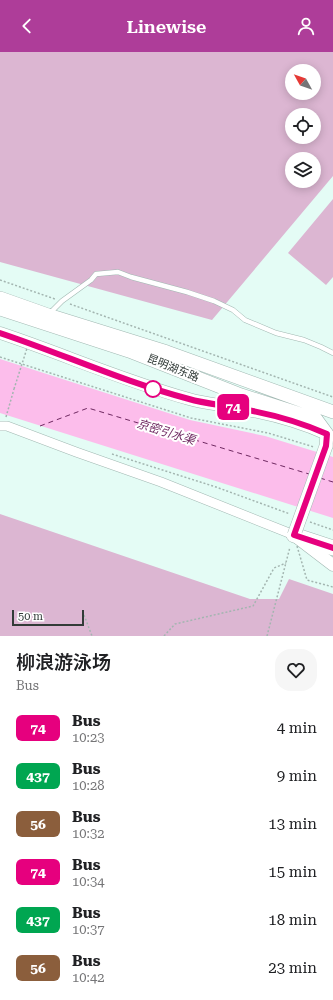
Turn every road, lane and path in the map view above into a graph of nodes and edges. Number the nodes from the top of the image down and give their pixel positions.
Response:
1 (0, 280) edge
2 (0, 298) edge
3 (62, 301) junction
4 (0, 309) edge
5 (48, 315) junction
6 (0, 333) edge
7 (29, 342) junction
8 (333, 353) edge
9 (0, 357) edge
10 (333, 397) edge
11 (333, 412) edge
12 (2, 426) edge
13 (326, 442) edge
14 (110, 453) dead end
15 (289, 514) dead end
16 (304, 520) dead end
17 (333, 530) edge
18 (294, 535) junction
19 (333, 548) edge
20 (286, 563) junction
21 (333, 565) edge
22 (333, 587) edge
23 (84, 615) dead end
24 (92, 636) edge
25 (164, 636) edge
26 (267, 636) edge

1 - 3 path
2 - 5 main road, 昆明湖东路
3 - 5 lane
3 - 8 lane
3 - 10 path
4 - 13 main road, 昆明湖东路
5 - 11 main road, 昆明湖东路
6 - 7 street
7 - 12 path, bridge
7 - 13 street
9 - 13 path
12 - 18 street
13 - 18 main road, bridge
14 - 15 path
16 - 17 path
18 - 19 highway
18 - 20 path
18 - 21 street
18 - 22 path, bridge
20 - 25 path
20 - 26 path
23 - 24 path

